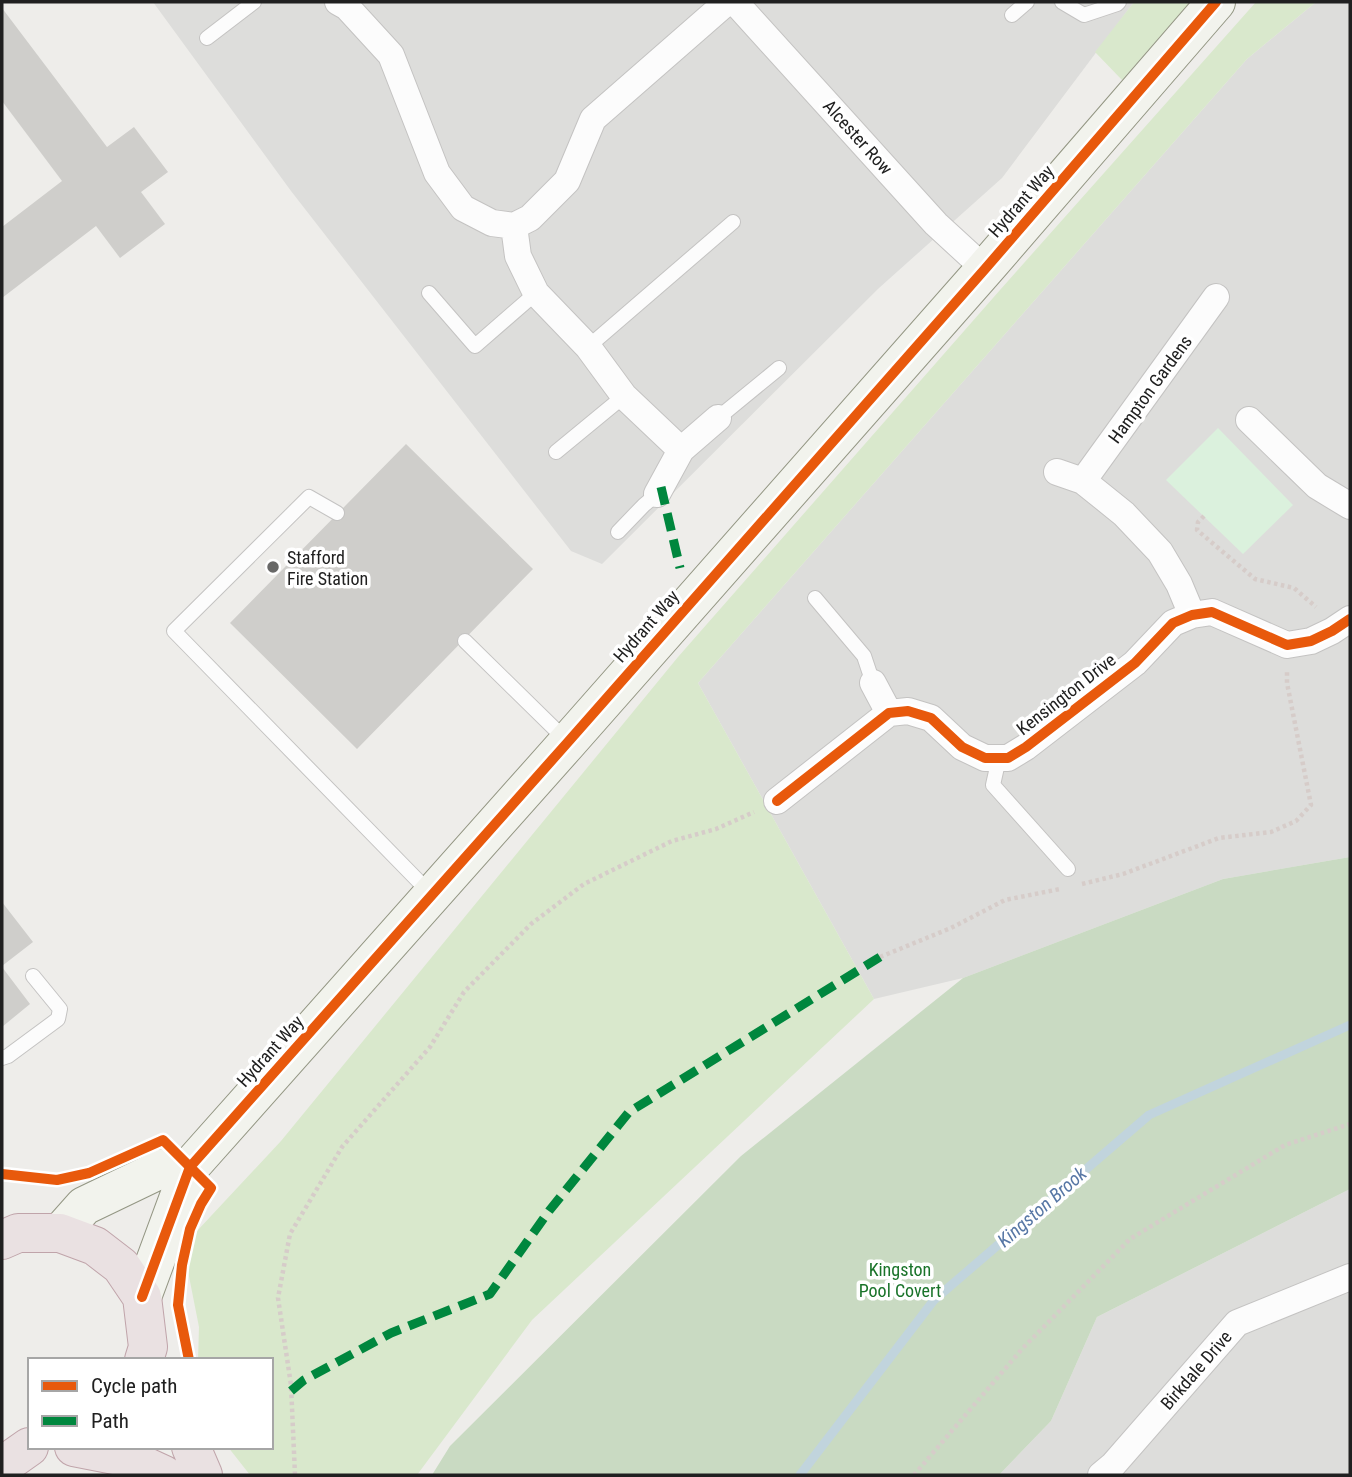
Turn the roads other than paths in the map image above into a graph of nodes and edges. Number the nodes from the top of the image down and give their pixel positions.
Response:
1 (254, 2) edge
2 (338, 2) edge
3 (727, 2) edge
4 (735, 2) edge
5 (1027, 2) edge
6 (1062, 2) edge
7 (1119, 2) edge
8 (1216, 2) edge
9 (1012, 15) dead end
10 (207, 38) dead end
11 (733, 222) dead end
12 (514, 226) junction
13 (985, 269) junction
14 (429, 293) dead end
15 (536, 293) junction
16 (1216, 297) dead end
17 (588, 347) junction
18 (779, 368) dead end
19 (624, 396) junction
20 (718, 418) joint
21 (1249, 419) dead end
22 (681, 450) junction
23 (556, 452) dead end
24 (1056, 472) dead end
25 (1083, 481) junction
26 (657, 494) joint
27 (1350, 506) edge
28 (337, 513) dead end
29 (618, 532) dead end
30 (815, 598) dead end
31 (1192, 615) junction
32 (1341, 625) edge
33 (465, 641) dead end
34 (873, 682) joint
35 (889, 713) junction
36 (568, 742) junction
37 (999, 758) junction
38 (777, 801) road end
39 (1068, 869) dead end
40 (432, 895) junction
41 (33, 976) dead end
42 (2, 1058) edge
43 (190, 1167) junction
44 (60, 1233) junction
45 (2, 1240) edge
46 (1350, 1277) edge
47 (142, 1297) junction
48 (148, 1356) edge
49 (84, 1449) edge
50 (192, 1449) edge
51 (164, 1475) edge
52 (203, 1475) edge
53 (1101, 1475) edge

1 - 10 lane
2 - 12 street
3 - 12 street
4 - 13 street, Alcester Row
5 - 9 lane
6 - 7 lane
8 - 13 street, Hydrant Way
11 - 17 lane
12 - 15 street
13 - 36 street, Hydrant Way
14 - 15 lane
15 - 17 street
16 - 25 street, Hampton Gardens
17 - 19 street
18 - 20 lane
19 - 22 street
19 - 23 lane
20 - 22 street
21 - 27 street
22 - 26 street
24 - 25 street
25 - 31 street
26 - 29 lane
28 - 40 lane
30 - 34 lane
31 - 32 street
31 - 37 street, Kensington Drive
33 - 36 lane
34 - 35 street
35 - 37 street
35 - 38 street
36 - 40 street, Hydrant Way
37 - 39 lane
40 - 43 street, Hydrant Way
41 - 42 lane
43 - 44 street
43 - 47 street, Hydrant Way
44 - 45 highway
44 - 47 highway
46 - 53 street, Birkdale Drive
47 - 48 highway
49 - 51 highway
50 - 52 highway

